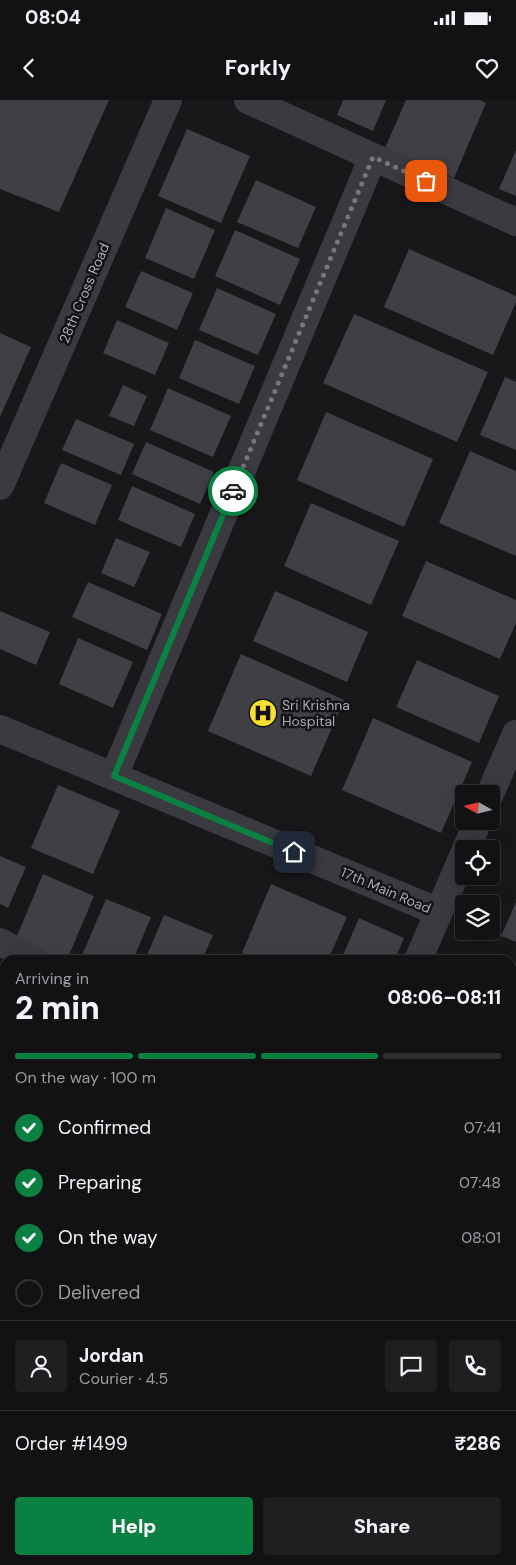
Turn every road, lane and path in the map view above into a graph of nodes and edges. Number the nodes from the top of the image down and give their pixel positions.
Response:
1 (168, 100) edge
2 (248, 100) edge
3 (373, 157) junction
4 (516, 222) edge
5 (0, 486) edge
6 (0, 729) edge
7 (516, 734) edge
8 (114, 776) junction
9 (494, 785) edge
10 (455, 875) edge
11 (439, 912) junction
12 (0, 942) edge
13 (25, 955) edge
14 (420, 955) edge

1 - 5 street, 28th Cross Road
2 - 3 street
3 - 4 street
3 - 8 street
6 - 8 street, 17th Main Road
7 - 9 street
8 - 11 street, 17th Main Road
10 - 11 street
11 - 14 street
12 - 13 street

